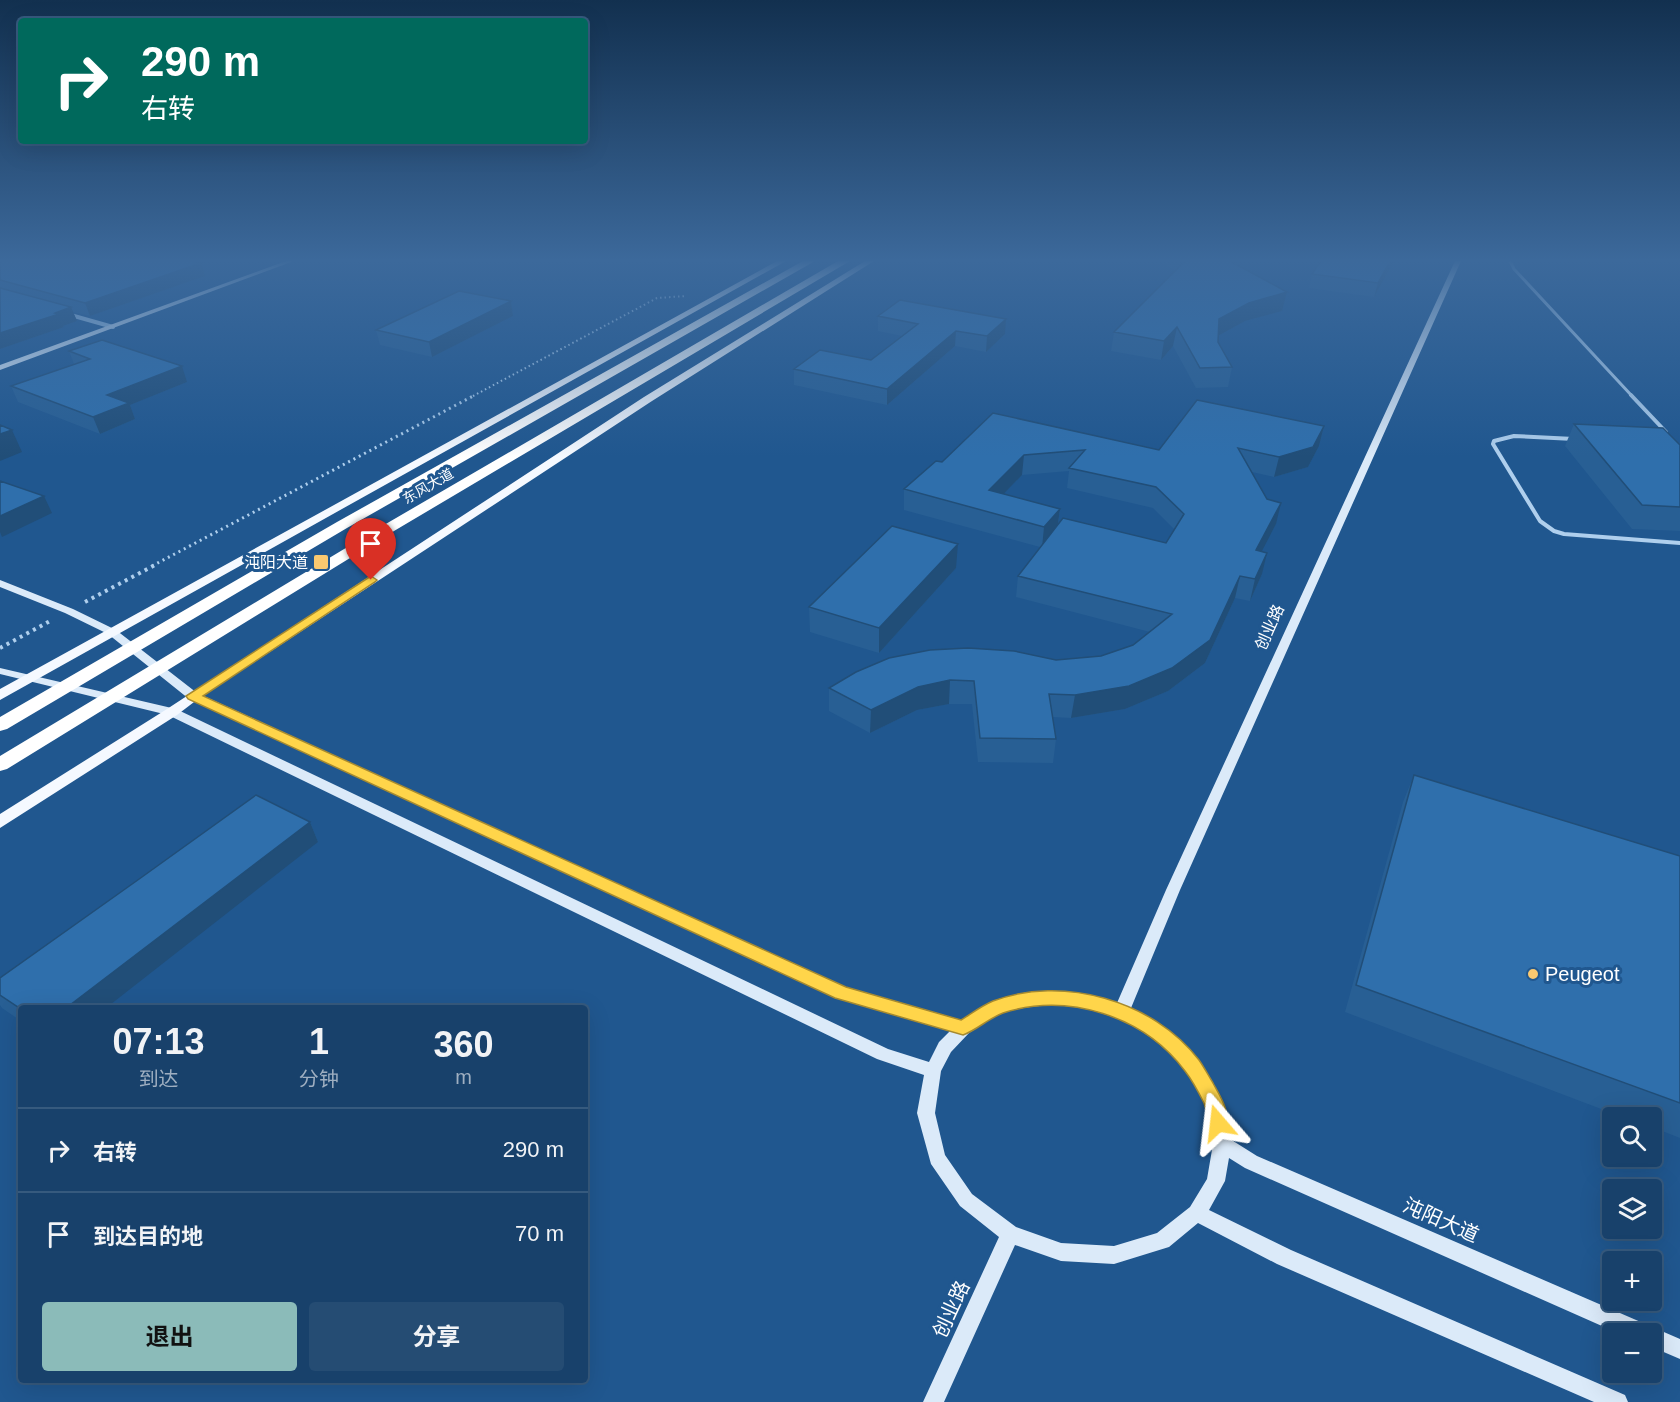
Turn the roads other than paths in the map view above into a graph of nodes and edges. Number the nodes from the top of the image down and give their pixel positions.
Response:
1 (664, 326) edge
2 (694, 326) edge
3 (733, 326) edge
4 (765, 326) edge
5 (1428, 326) edge
6 (1568, 326) edge
7 (113, 327) edge
8 (0, 368) edge
9 (1671, 437) edge
10 (1584, 440) edge
11 (1680, 543) edge
12 (0, 583) edge
13 (112, 632) junction
14 (0, 671) edge
15 (31, 677) junction
16 (0, 695) edge
17 (193, 696) junction
18 (172, 712) junction
19 (0, 725) edge
20 (0, 765) edge
21 (0, 822) edge
22 (1122, 1011) junction
23 (963, 1028) junction
24 (933, 1071) junction
25 (1222, 1144) junction
26 (1197, 1213) junction
27 (1010, 1234) junction
28 (1619, 1323) edge
29 (1662, 1341) edge
30 (1680, 1349) edge
31 (933, 1402) edge
32 (1618, 1402) edge

1 - 13 main road
2 - 19 highway, 东风大道
3 - 20 highway, 东风大道
4 - 17 main road
5 - 22 main road, 创业路
6 - 9 lane
7 - 8 main road
10 - 11 lane
12 - 13 main road
13 - 15 main road
13 - 17 main road
14 - 15 main road
15 - 16 main road
15 - 18 main road
17 - 18 main road
17 - 23 main road
18 - 21 main road
18 - 24 main road
22 - 23 main road
22 - 25 main road
23 - 24 main road
24 - 27 main road
25 - 26 main road
25 - 28 main road, 沌阳大道
26 - 27 main road
26 - 32 main road
27 - 31 main road, 创业路
29 - 30 main road

